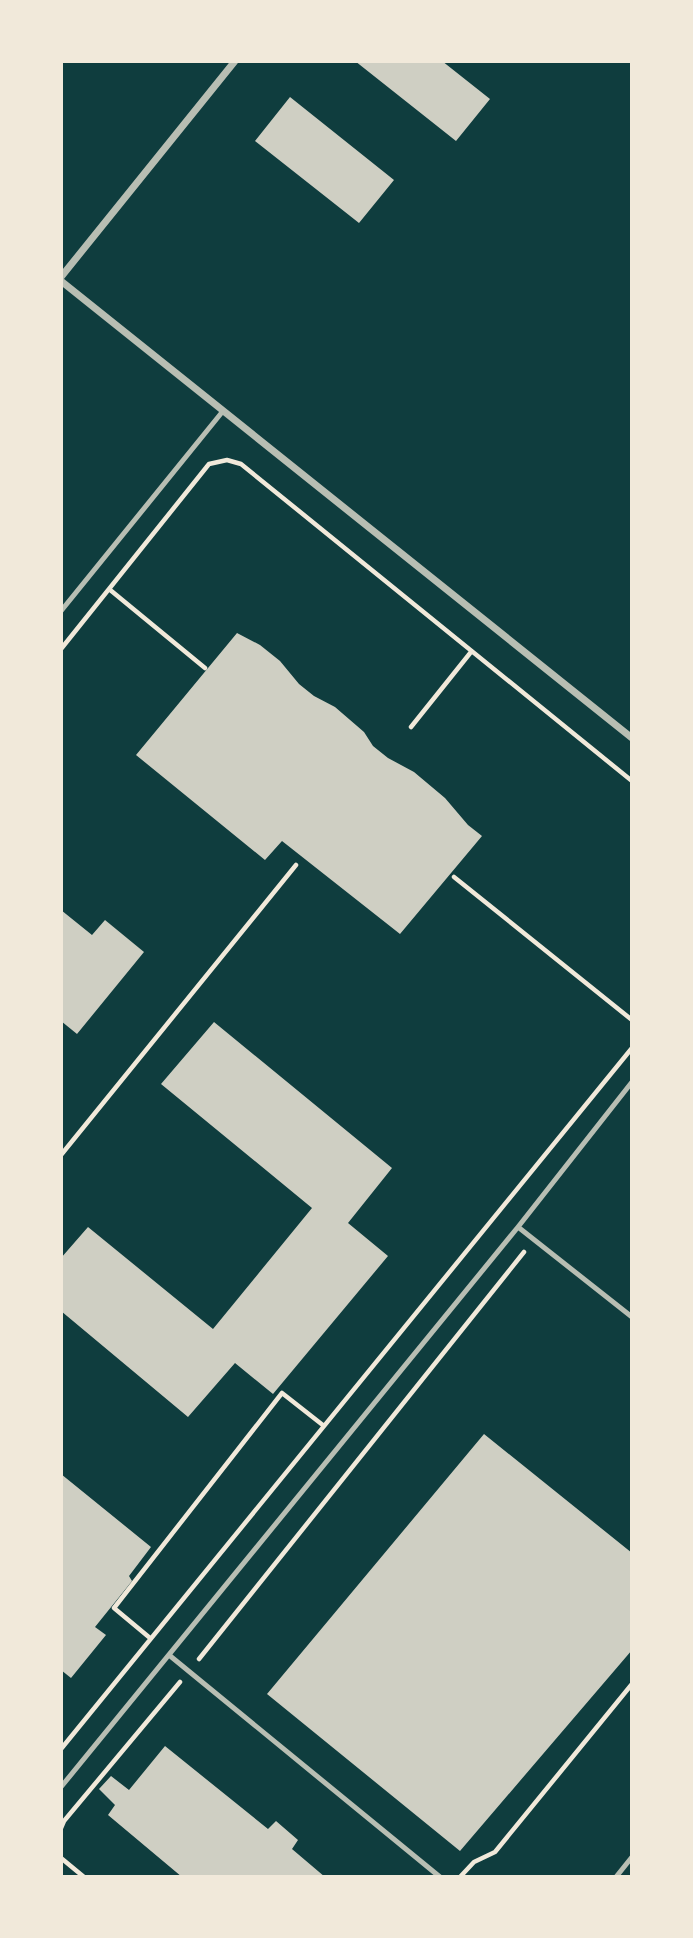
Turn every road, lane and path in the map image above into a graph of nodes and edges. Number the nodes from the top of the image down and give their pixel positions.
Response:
1 (235, 61) edge
2 (61, 279) edge
3 (223, 411) junction
4 (109, 589) junction
5 (61, 611) edge
6 (61, 649) edge
7 (471, 652) junction
8 (205, 668) dead end
9 (411, 727) dead end
10 (632, 738) edge
11 (632, 781) edge
12 (296, 865) dead end
13 (454, 877) dead end
14 (632, 1020) edge
15 (632, 1048) edge
16 (632, 1082) edge
17 (61, 1155) edge
18 (518, 1227) junction
19 (524, 1252) dead end
20 (632, 1317) edge
21 (324, 1426) junction
22 (150, 1637) junction
23 (169, 1655) junction
24 (189, 1671) junction
25 (632, 1684) edge
26 (61, 1749) edge
27 (61, 1787) edge
28 (61, 1828) edge
29 (632, 1857) edge
30 (61, 1858) edge
31 (84, 1877) edge
32 (440, 1877) edge
33 (460, 1877) edge
34 (616, 1877) edge

1 - 2 street
2 - 3 street
3 - 5 lane
3 - 10 street
4 - 6 path
4 - 7 path
4 - 8 path
7 - 9 path
7 - 11 path
12 - 17 path
13 - 14 path
15 - 21 path
16 - 18 lane
18 - 20 lane
18 - 23 lane
19 - 24 path
21 - 22 path
21 - 22 path
22 - 26 path
23 - 24 lane
23 - 27 lane
24 - 28 path
24 - 32 lane
25 - 33 path
29 - 34 lane
30 - 31 path

